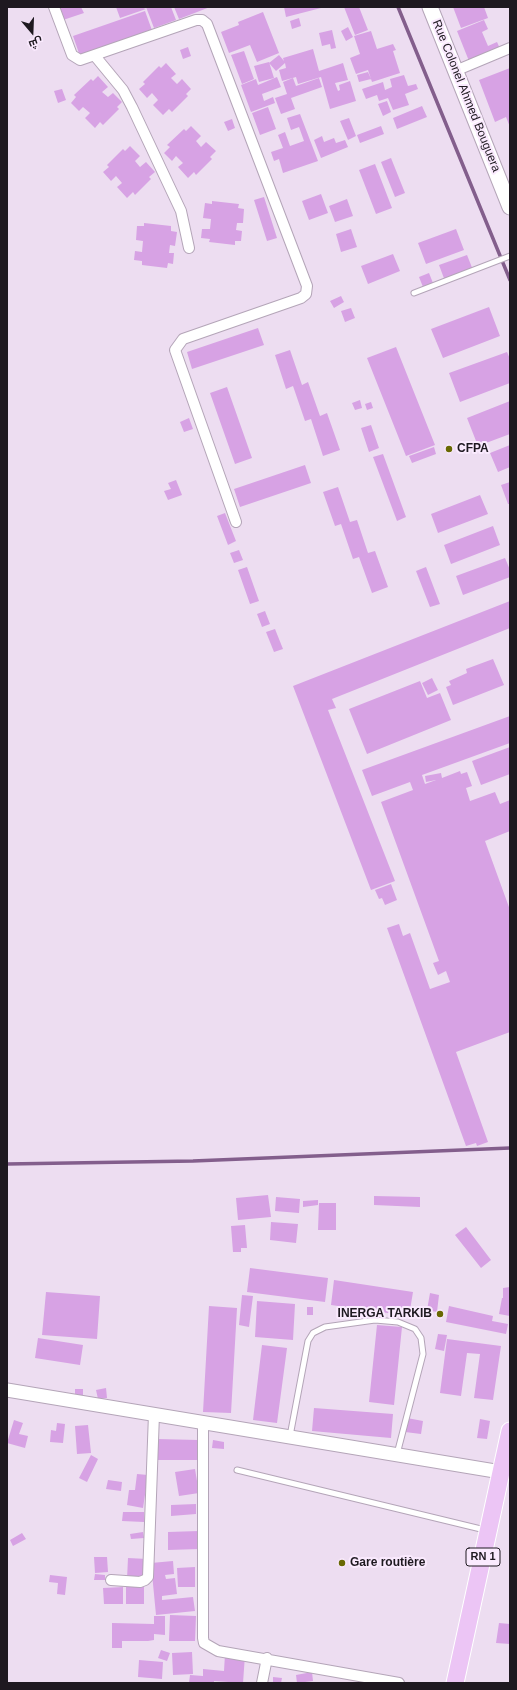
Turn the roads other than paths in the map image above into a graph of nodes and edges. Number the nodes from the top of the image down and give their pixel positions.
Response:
1 (54, 7) edge
2 (430, 7) edge
3 (510, 48) edge
4 (95, 56) junction
5 (455, 71) junction
6 (510, 207) edge
7 (189, 248) dead end
8 (510, 256) edge
9 (414, 293) dead end
10 (236, 522) dead end
11 (7, 1390) edge
12 (154, 1414) junction
13 (203, 1423) junction
14 (510, 1431) edge
15 (290, 1437) junction
16 (396, 1455) junction
17 (237, 1470) dead end
18 (501, 1472) junction
19 (488, 1530) junction
20 (111, 1580) dead end
21 (267, 1658) junction
22 (262, 1683) edge
23 (399, 1683) edge
24 (455, 1683) edge

1 - 4 street
2 - 5 main road, Rue Colonel Ahmed Bouguera
3 - 5 street
4 - 7 street
4 - 10 street
5 - 6 main road, Rue Colonel Ahmed Bouguera
8 - 9 lane
11 - 12 street
12 - 13 street
12 - 20 street
13 - 15 street
13 - 21 street
14 - 18 main road, RN 1
15 - 16 street
15 - 16 lane
16 - 18 street
17 - 19 lane
18 - 19 main road, RN 1
19 - 24 main road, RN 1
21 - 22 street
21 - 23 street

